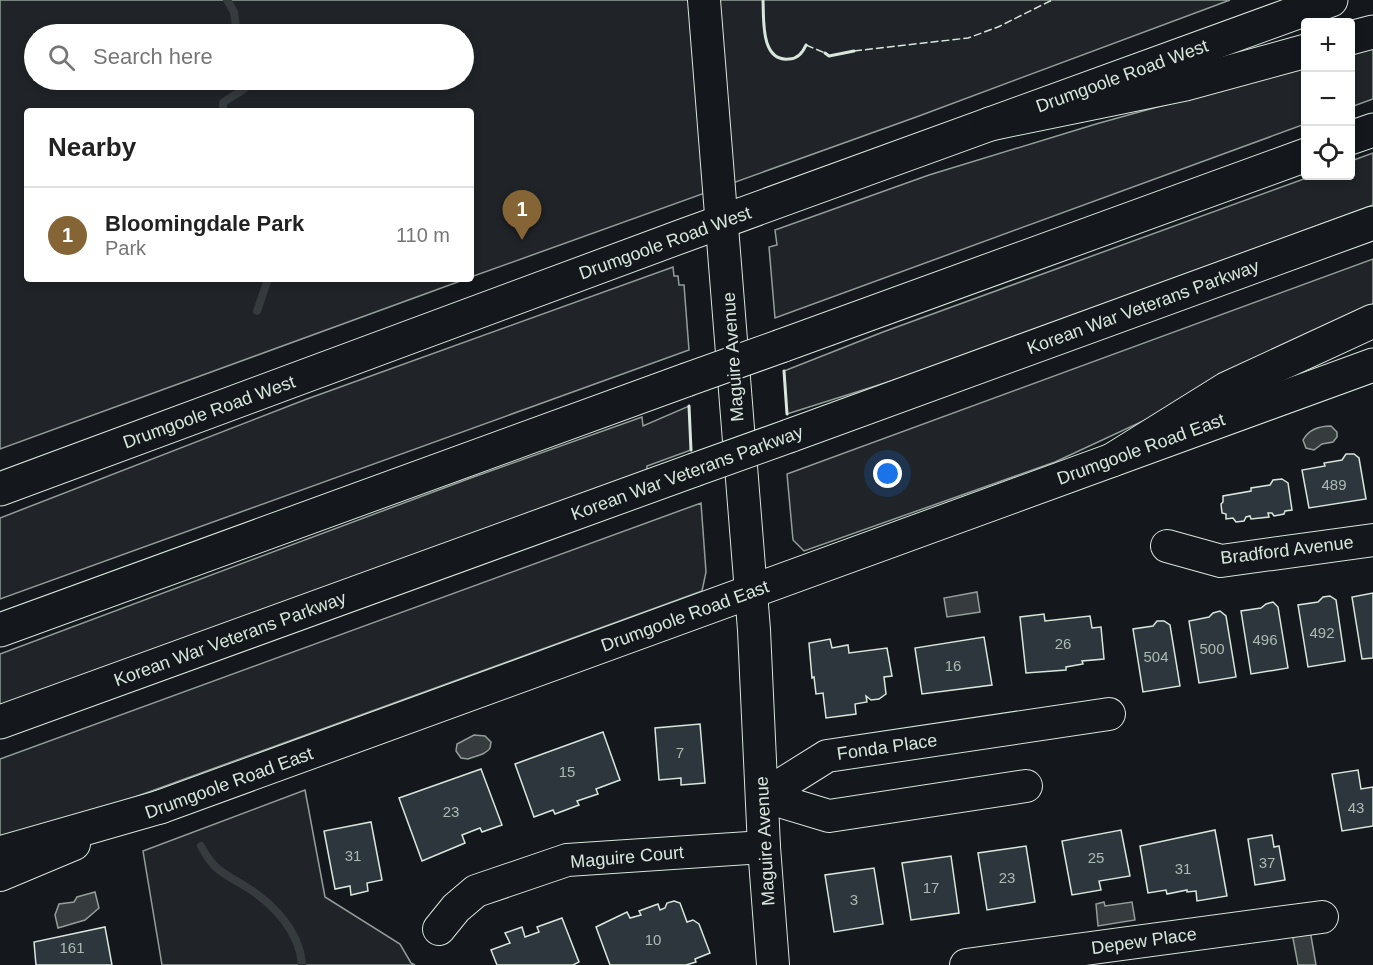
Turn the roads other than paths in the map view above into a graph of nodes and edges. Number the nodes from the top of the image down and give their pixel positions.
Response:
1 (704, 0) edge
2 (1331, 0) edge
3 (1373, 32) edge
4 (1355, 37) edge
5 (1301, 52) edge
6 (990, 124) junction
7 (1373, 130) edge
8 (1355, 136) edge
9 (1301, 156) edge
10 (723, 222) junction
11 (1373, 223) edge
12 (1373, 321) edge
13 (1373, 364) edge
14 (1112, 460) junction
15 (0, 489) edge
16 (1373, 540) edge
17 (1167, 546) dead end
18 (751, 592) junction
19 (0, 630) edge
20 (1109, 714) dead end
21 (0, 722) edge
22 (1026, 786) dead end
23 (763, 796) junction
24 (160, 807) junction
25 (764, 847) junction
26 (0, 853) edge
27 (0, 875) edge
28 (1322, 917) dead end
29 (439, 930) dead end
30 (773, 965) edge
31 (966, 965) edge

1 - 10 street, Maguire Avenue
2 - 6 main road, Drumgoole Road West
3 - 4 main road
5 - 6 main road
6 - 10 main road, Drumgoole Road West
7 - 8 main road
9 - 19 main road, bridge
10 - 15 main road, Drumgoole Road West
10 - 18 street, Maguire Avenue
11 - 21 main road, Korean War Veterans Parkway, bridge
12 - 14 main road
13 - 14 main road, Drumgoole Road East
14 - 18 main road, Drumgoole Road East
16 - 17 street, Bradford Avenue
18 - 23 street, Maguire Avenue
18 - 24 main road, Drumgoole Road East
20 - 23 street, Fonda Place
22 - 23 street
23 - 25 street, Maguire Avenue
24 - 26 main road
24 - 27 street, Drumgoole Road East
25 - 29 street, Maguire Court
25 - 30 street, Maguire Avenue
28 - 31 street, Depew Place

